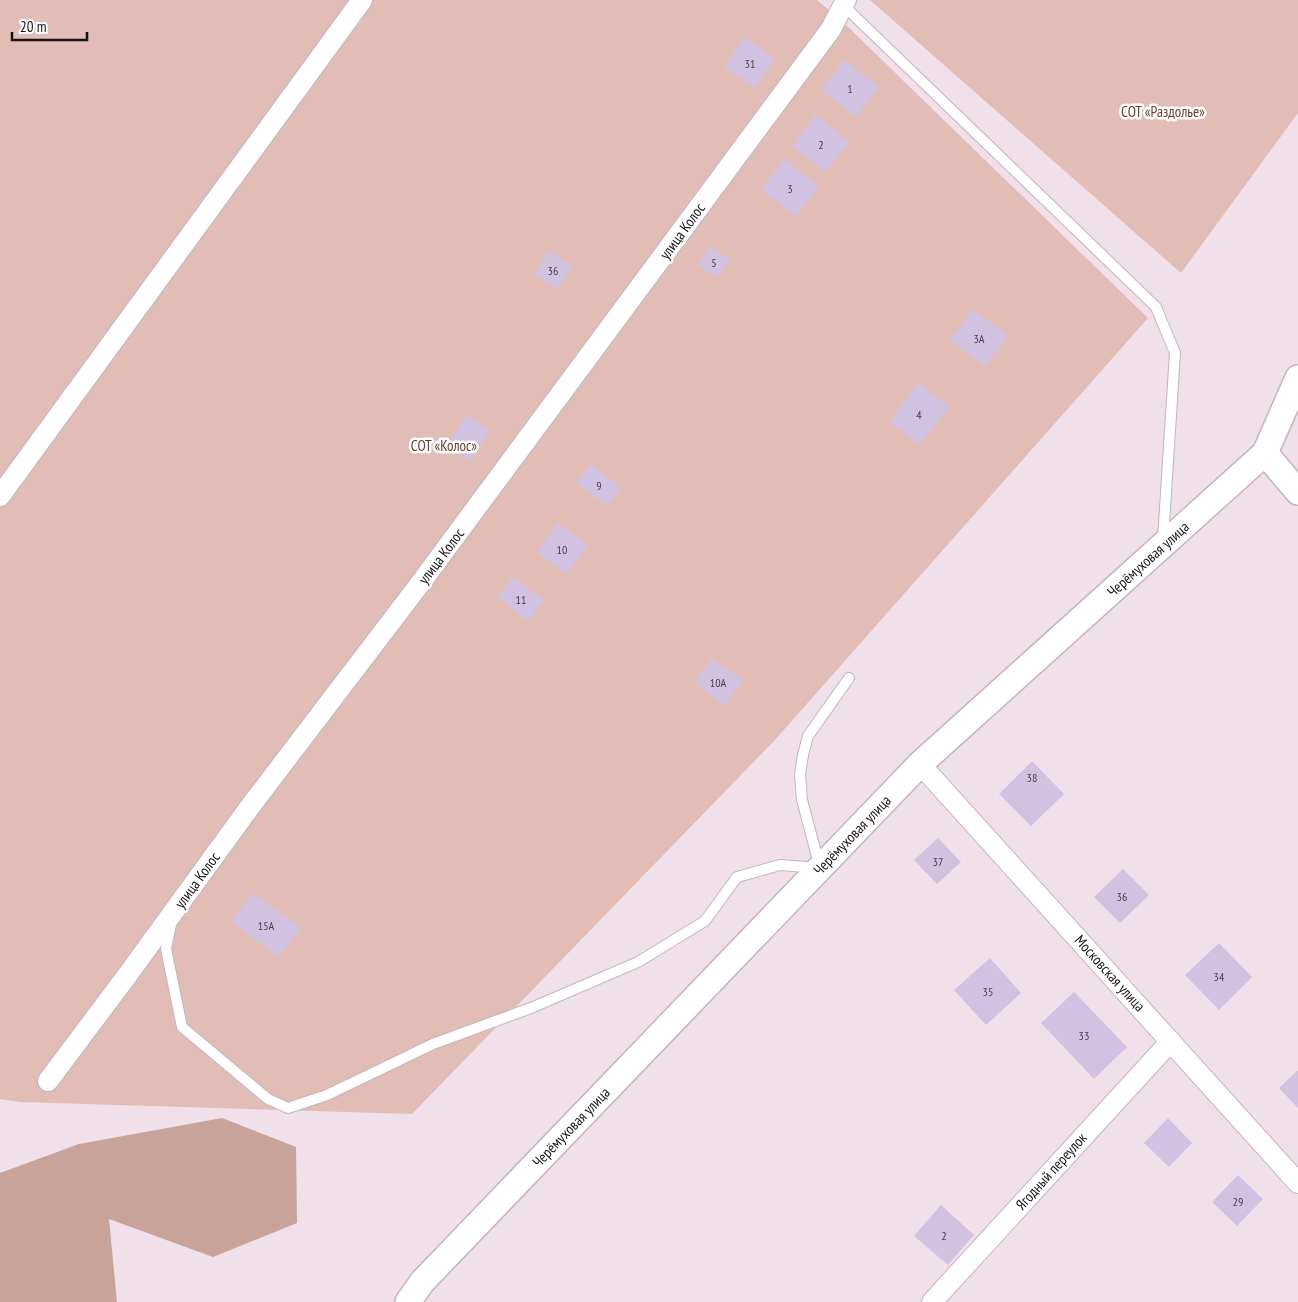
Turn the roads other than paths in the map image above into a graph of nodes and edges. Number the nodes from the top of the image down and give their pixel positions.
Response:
1 (362, 0) edge
2 (842, 2) edge
3 (1298, 378) edge
4 (1265, 453) junction
5 (1298, 492) edge
6 (0, 496) edge
7 (1163, 545) junction
8 (849, 678) dead end
9 (920, 764) junction
10 (820, 868) junction
11 (173, 913) junction
12 (1171, 1041) junction
13 (48, 1081) dead end
14 (1298, 1183) edge
15 (408, 1302) edge
16 (932, 1302) edge

1 - 6 street
2 - 7 lane
2 - 11 street, улица Колос
3 - 4 street, Черёмуховая улица
4 - 5 street
4 - 7 street, Черёмуховая улица
7 - 9 street, Черёмуховая улица
8 - 10 lane
9 - 10 street, Черёмуховая улица
9 - 12 street, Московская улица
10 - 11 lane
10 - 15 street, Черёмуховая улица
11 - 13 street, улица Колос
12 - 14 street, Московская улица
12 - 16 street, Ягодный переулок

